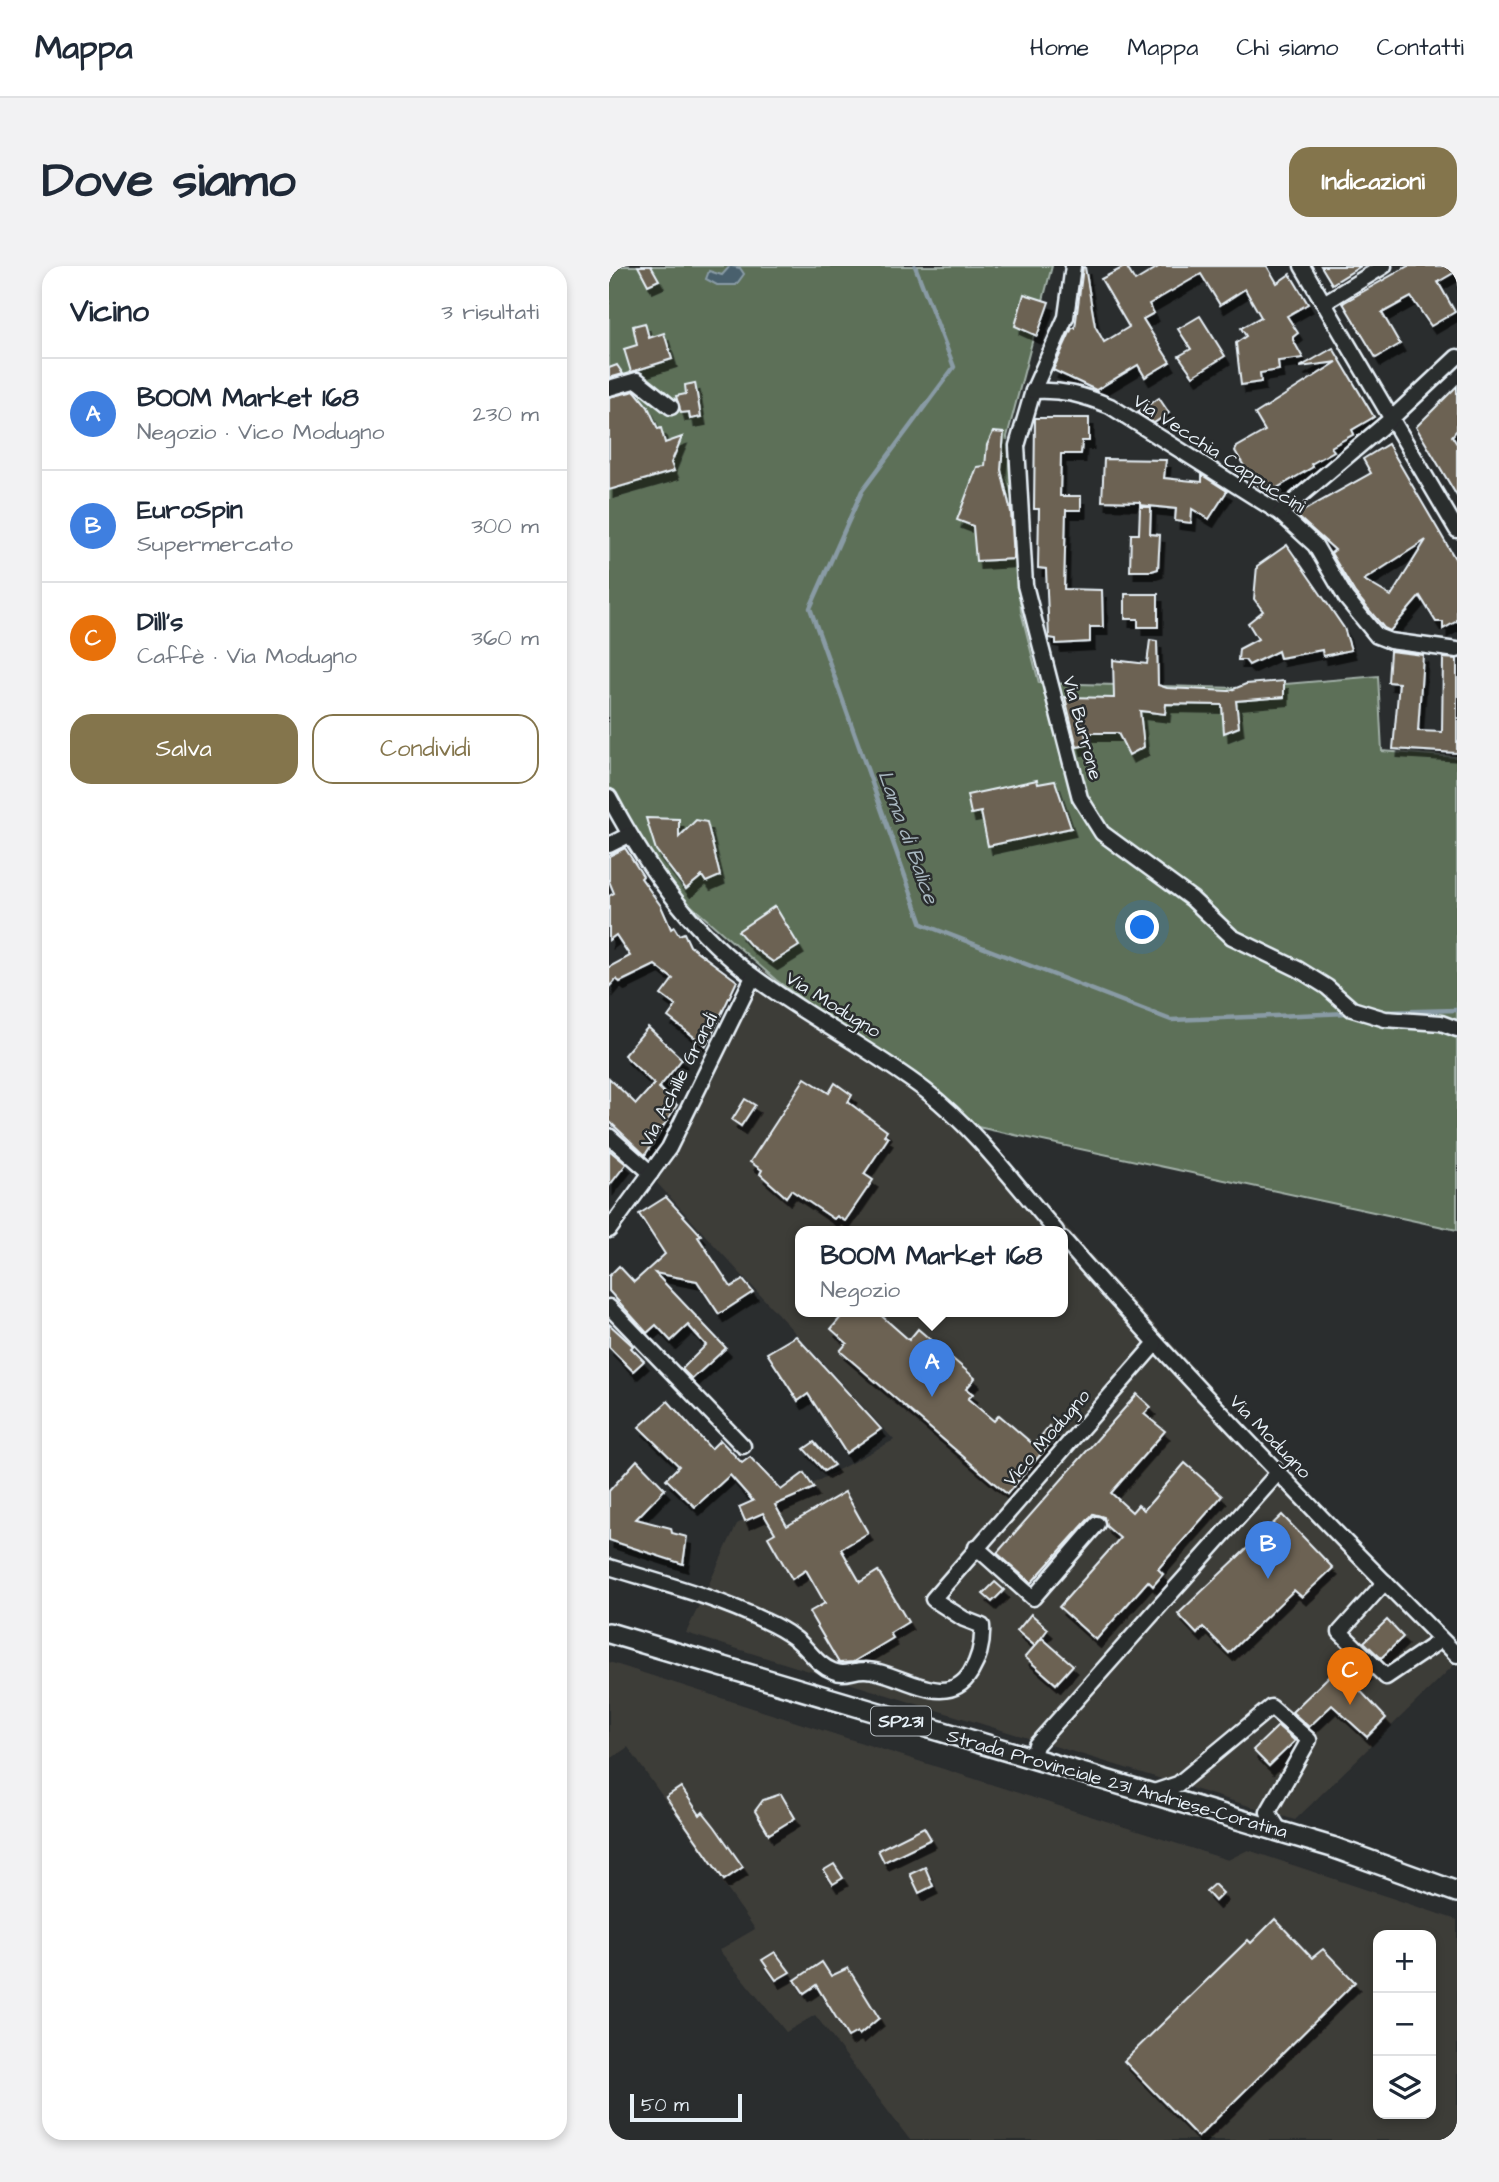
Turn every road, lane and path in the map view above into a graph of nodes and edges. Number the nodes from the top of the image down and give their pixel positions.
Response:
1 (1073, 266) edge
2 (1302, 266) edge
3 (1384, 266) edge
4 (1324, 303) junction
5 (1457, 357) edge
6 (609, 388) edge
7 (1033, 391) junction
8 (671, 407) dead end
9 (1391, 419) junction
10 (1280, 513) junction
11 (1457, 530) edge
12 (1457, 650) edge
13 (609, 797) edge
14 (629, 835) junction
15 (609, 845) edge
16 (753, 977) junction
17 (1457, 1029) edge
18 (609, 1136) edge
19 (651, 1173) junction
20 (1052, 1226) edge
21 (609, 1229) edge
22 (1068, 1245) edge
23 (609, 1307) edge
24 (1155, 1344) junction
25 (743, 1446) dead end
26 (1277, 1474) junction
27 (1097, 1524) dead end
28 (972, 1552) junction
29 (609, 1567) edge
30 (1385, 1582) junction
31 (609, 1636) edge
32 (1441, 1640) junction
33 (1457, 1655) edge
34 (1032, 1759) junction
35 (1149, 1794) junction
36 (1282, 1833) junction
37 (1457, 1892) edge

1 - 7 street, Via Burrone
2 - 4 street
3 - 4 street
4 - 9 street
5 - 9 street
6 - 8 street
7 - 10 street, Via Vecchia Cappuccini
7 - 17 street, Via Burrone
9 - 10 street
9 - 11 street
10 - 12 street, Via Vecchia Cappuccini
13 - 14 street, Via Modugno
14 - 15 street
14 - 16 street, Via Modugno
16 - 19 street, Via Achille Grandi
16 - 20 street, Via Modugno
18 - 19 street
19 - 21 street, Via Achille Grandi
22 - 24 street, Via Modugno
23 - 25 street
24 - 26 street, Via Modugno
24 - 28 street, Vico Modugno
26 - 30 street, Via Modugno
26 - 34 street
27 - 28 street
28 - 29 street, Vico Modugno
30 - 32 street, Via Modugno
30 - 32 street
31 - 34 main road, Strada Provinciale 231 Andriese-Coratina / SP231
32 - 33 street, Via Modugno
34 - 35 main road, Strada Provinciale 231 Andriese-Coratina / SP231
35 - 36 main road, Strada Provinciale 231 Andriese-Coratina / SP231
35 - 36 street
36 - 37 main road, Strada Provinciale 231 Andriese-Coratina / SP231

